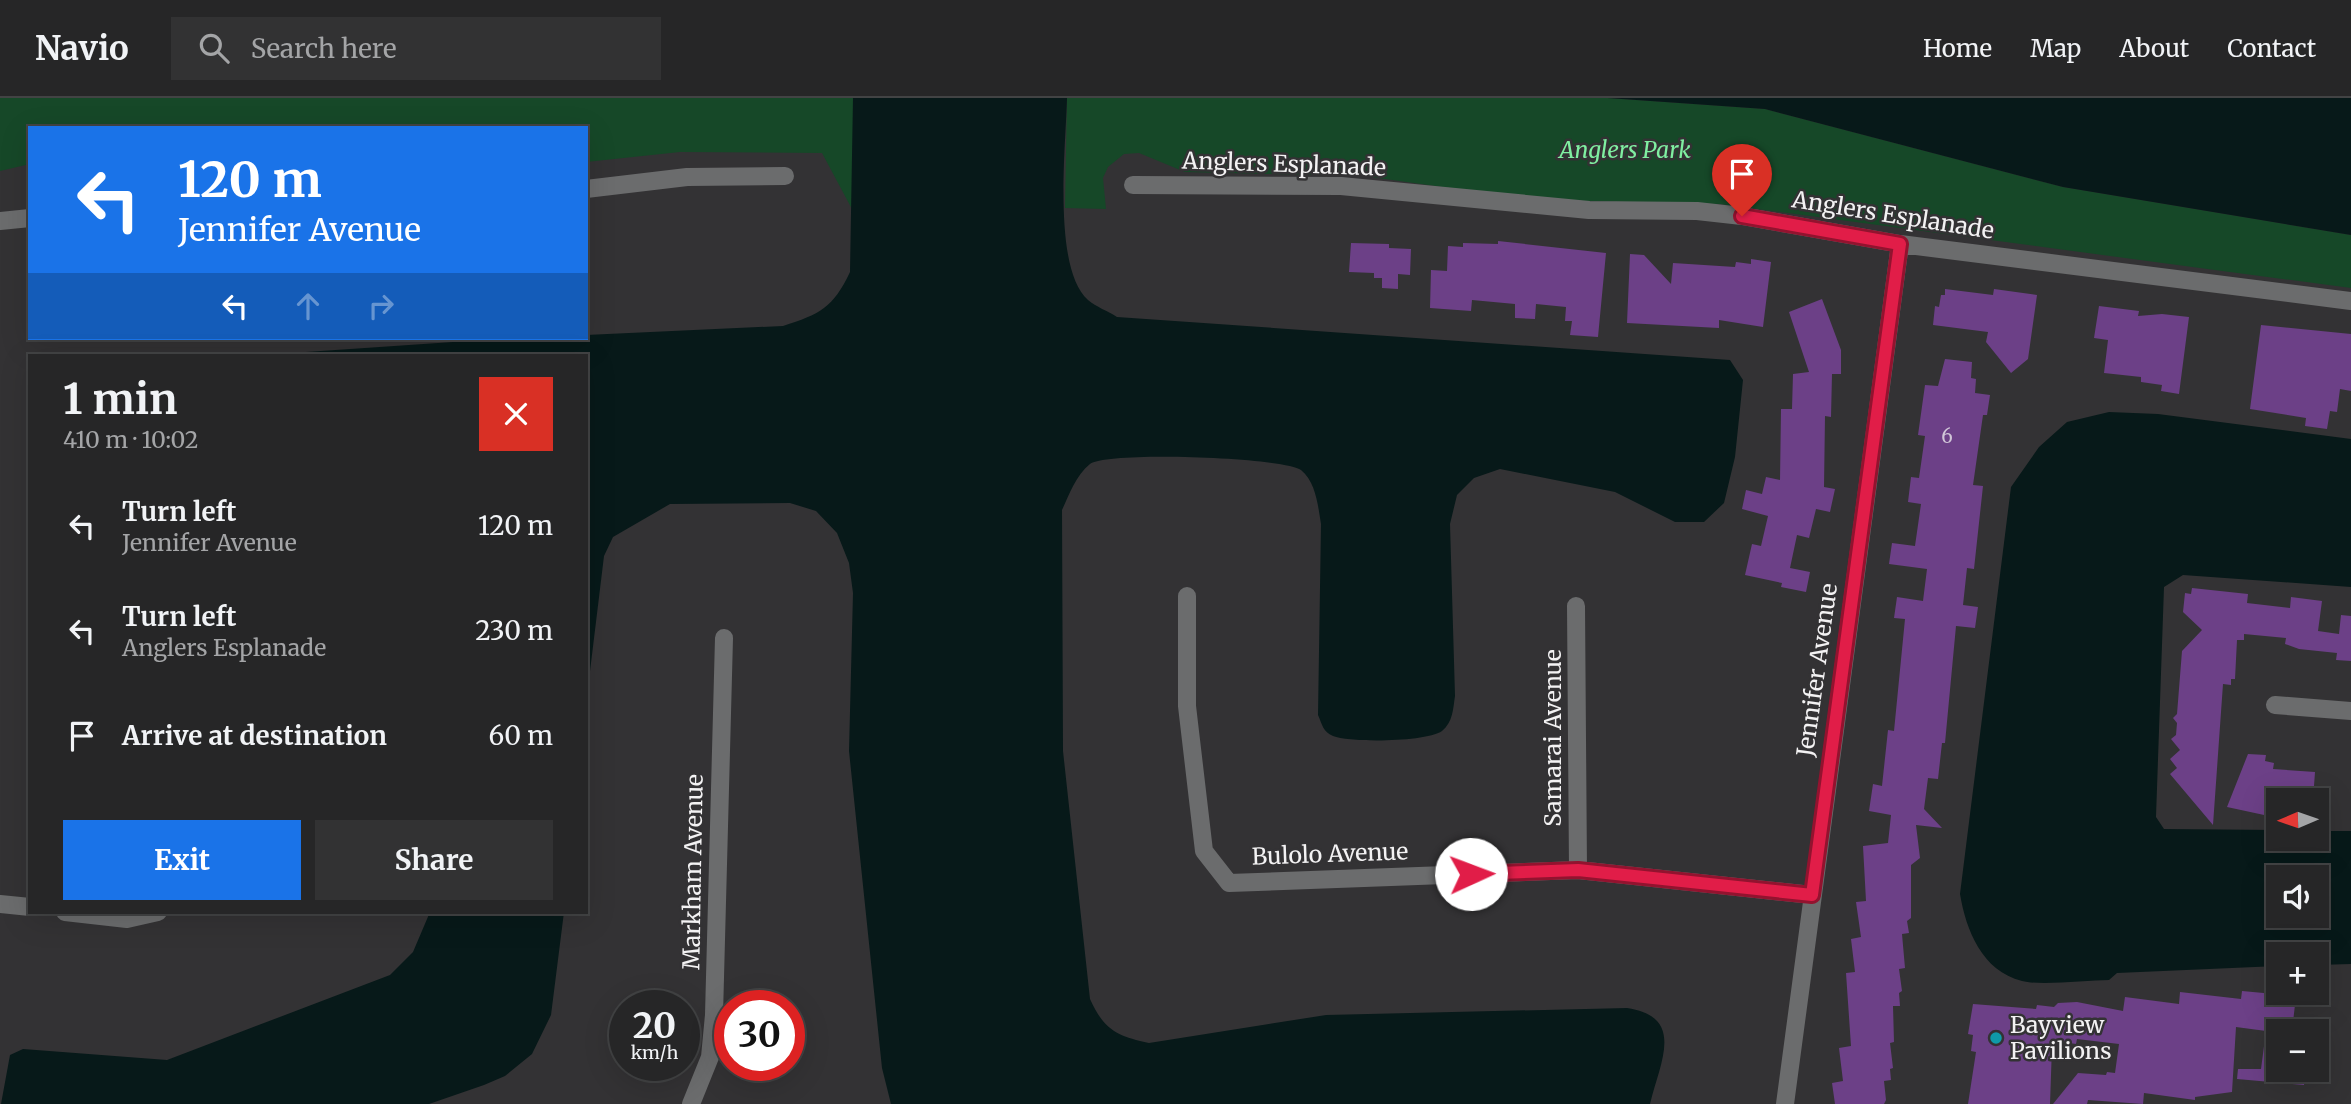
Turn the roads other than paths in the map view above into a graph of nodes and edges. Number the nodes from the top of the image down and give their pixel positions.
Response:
1 (785, 176) dead end
2 (1133, 185) dead end
3 (588, 189) edge
4 (28, 218) edge
5 (0, 221) edge
6 (1900, 244) junction
7 (2351, 300) edge
8 (1187, 596) dead end
9 (1576, 606) dead end
10 (723, 638) dead end
11 (2274, 705) dead end
12 (2351, 711) edge
13 (1578, 870) junction
14 (1812, 895) junction
15 (0, 904) edge
16 (28, 907) edge
17 (83, 914) edge
18 (149, 914) edge
19 (691, 1104) edge
20 (1785, 1104) edge

1 - 3 street
2 - 6 street, Anglers Esplanade
4 - 5 street
6 - 7 street, Anglers Esplanade
6 - 14 street, Jennifer Avenue
8 - 13 street, Bulolo Avenue
9 - 13 street, Samarai Avenue
10 - 19 street, Markham Avenue
11 - 12 street
13 - 14 street, Bulolo Avenue
14 - 20 street, Jennifer Avenue
15 - 16 street
17 - 18 street

